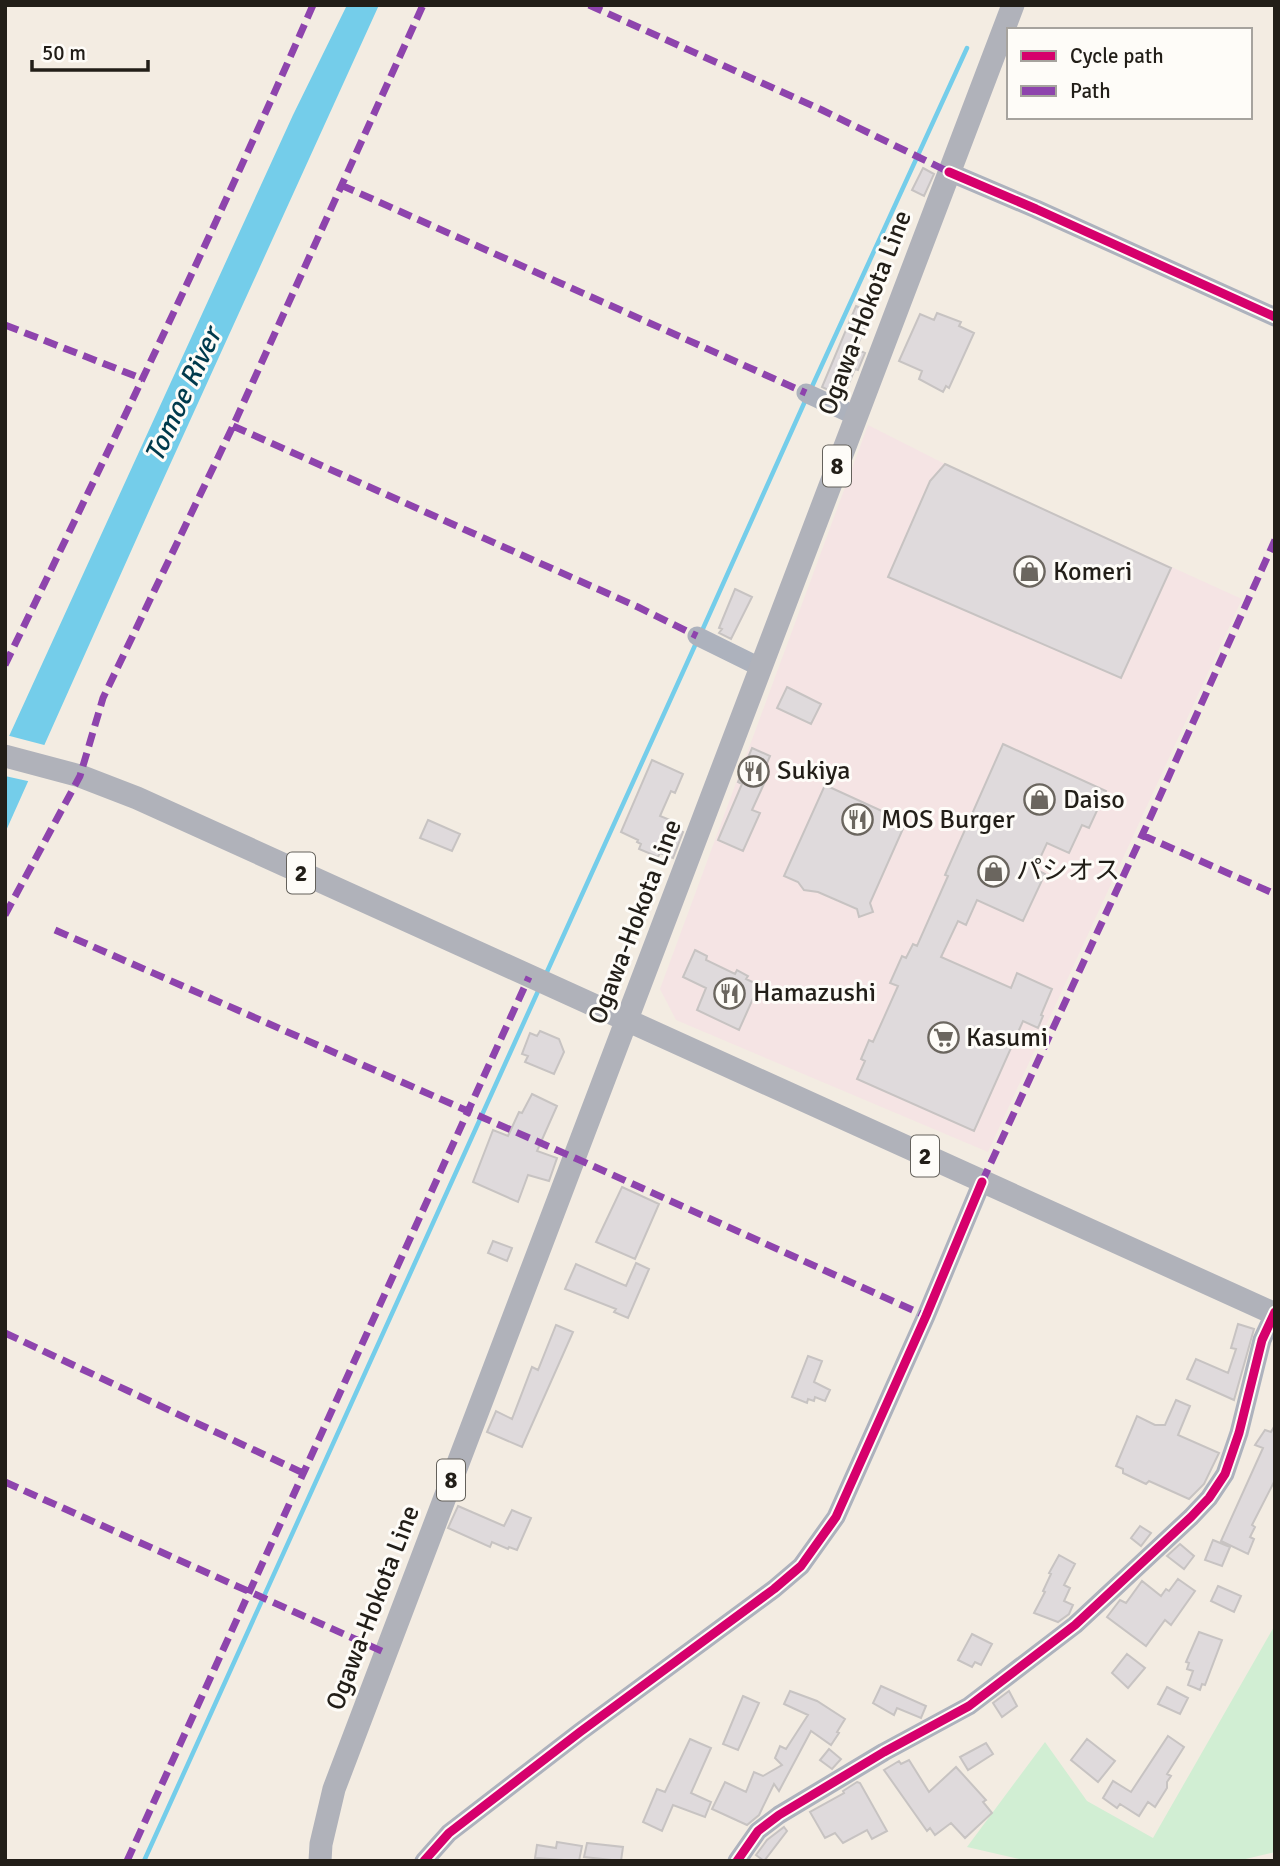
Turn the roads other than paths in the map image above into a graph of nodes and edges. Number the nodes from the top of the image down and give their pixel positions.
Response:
1 (1013, 5) edge
2 (949, 172) junction
3 (1275, 317) edge
4 (810, 395) dead end
5 (856, 416) junction
6 (701, 637) dead end
7 (762, 668) junction
8 (5, 756) edge
9 (627, 1022) junction
10 (982, 1182) junction
11 (1275, 1313) edge
12 (739, 1860) edge
13 (320, 1861) edge
14 (424, 1861) edge

1 - 2 main road, Ogawa-Hokota Line / 8
2 - 3 street
2 - 5 main road, Ogawa-Hokota Line / 8
4 - 5 street
5 - 7 main road, Ogawa-Hokota Line / 8
6 - 7 street
7 - 9 main road, Ogawa-Hokota Line / 8
8 - 9 main road, 2
9 - 10 main road, 2
9 - 13 main road, Ogawa-Hokota Line / 8
10 - 11 main road, 2
10 - 14 street
11 - 12 street

